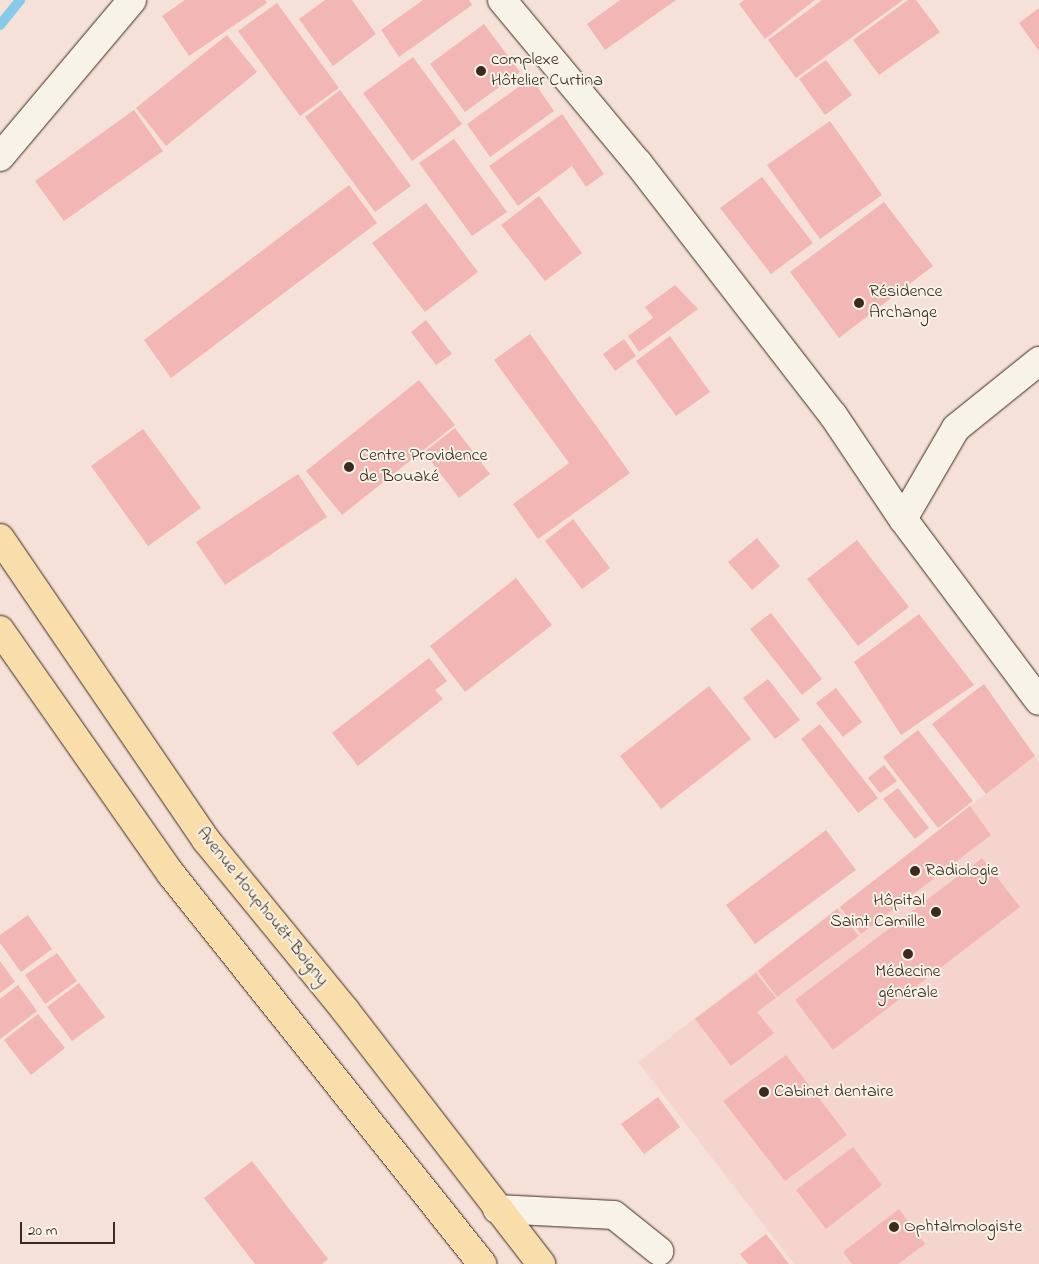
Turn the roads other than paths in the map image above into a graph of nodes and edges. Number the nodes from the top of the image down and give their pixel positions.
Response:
1 (132, 0) edge
2 (502, 0) edge
3 (0, 157) edge
4 (1039, 361) edge
5 (903, 519) junction
6 (0, 538) edge
7 (0, 630) edge
8 (1039, 701) edge
9 (497, 1209) junction
10 (659, 1251) dead end
11 (481, 1264) edge
12 (540, 1264) edge

1 - 3 street
2 - 5 street
4 - 5 street
5 - 8 street
6 - 9 highway, Avenue Houphouët-Boigny
7 - 11 highway
9 - 10 street
9 - 12 highway, Avenue Houphouët-Boigny

